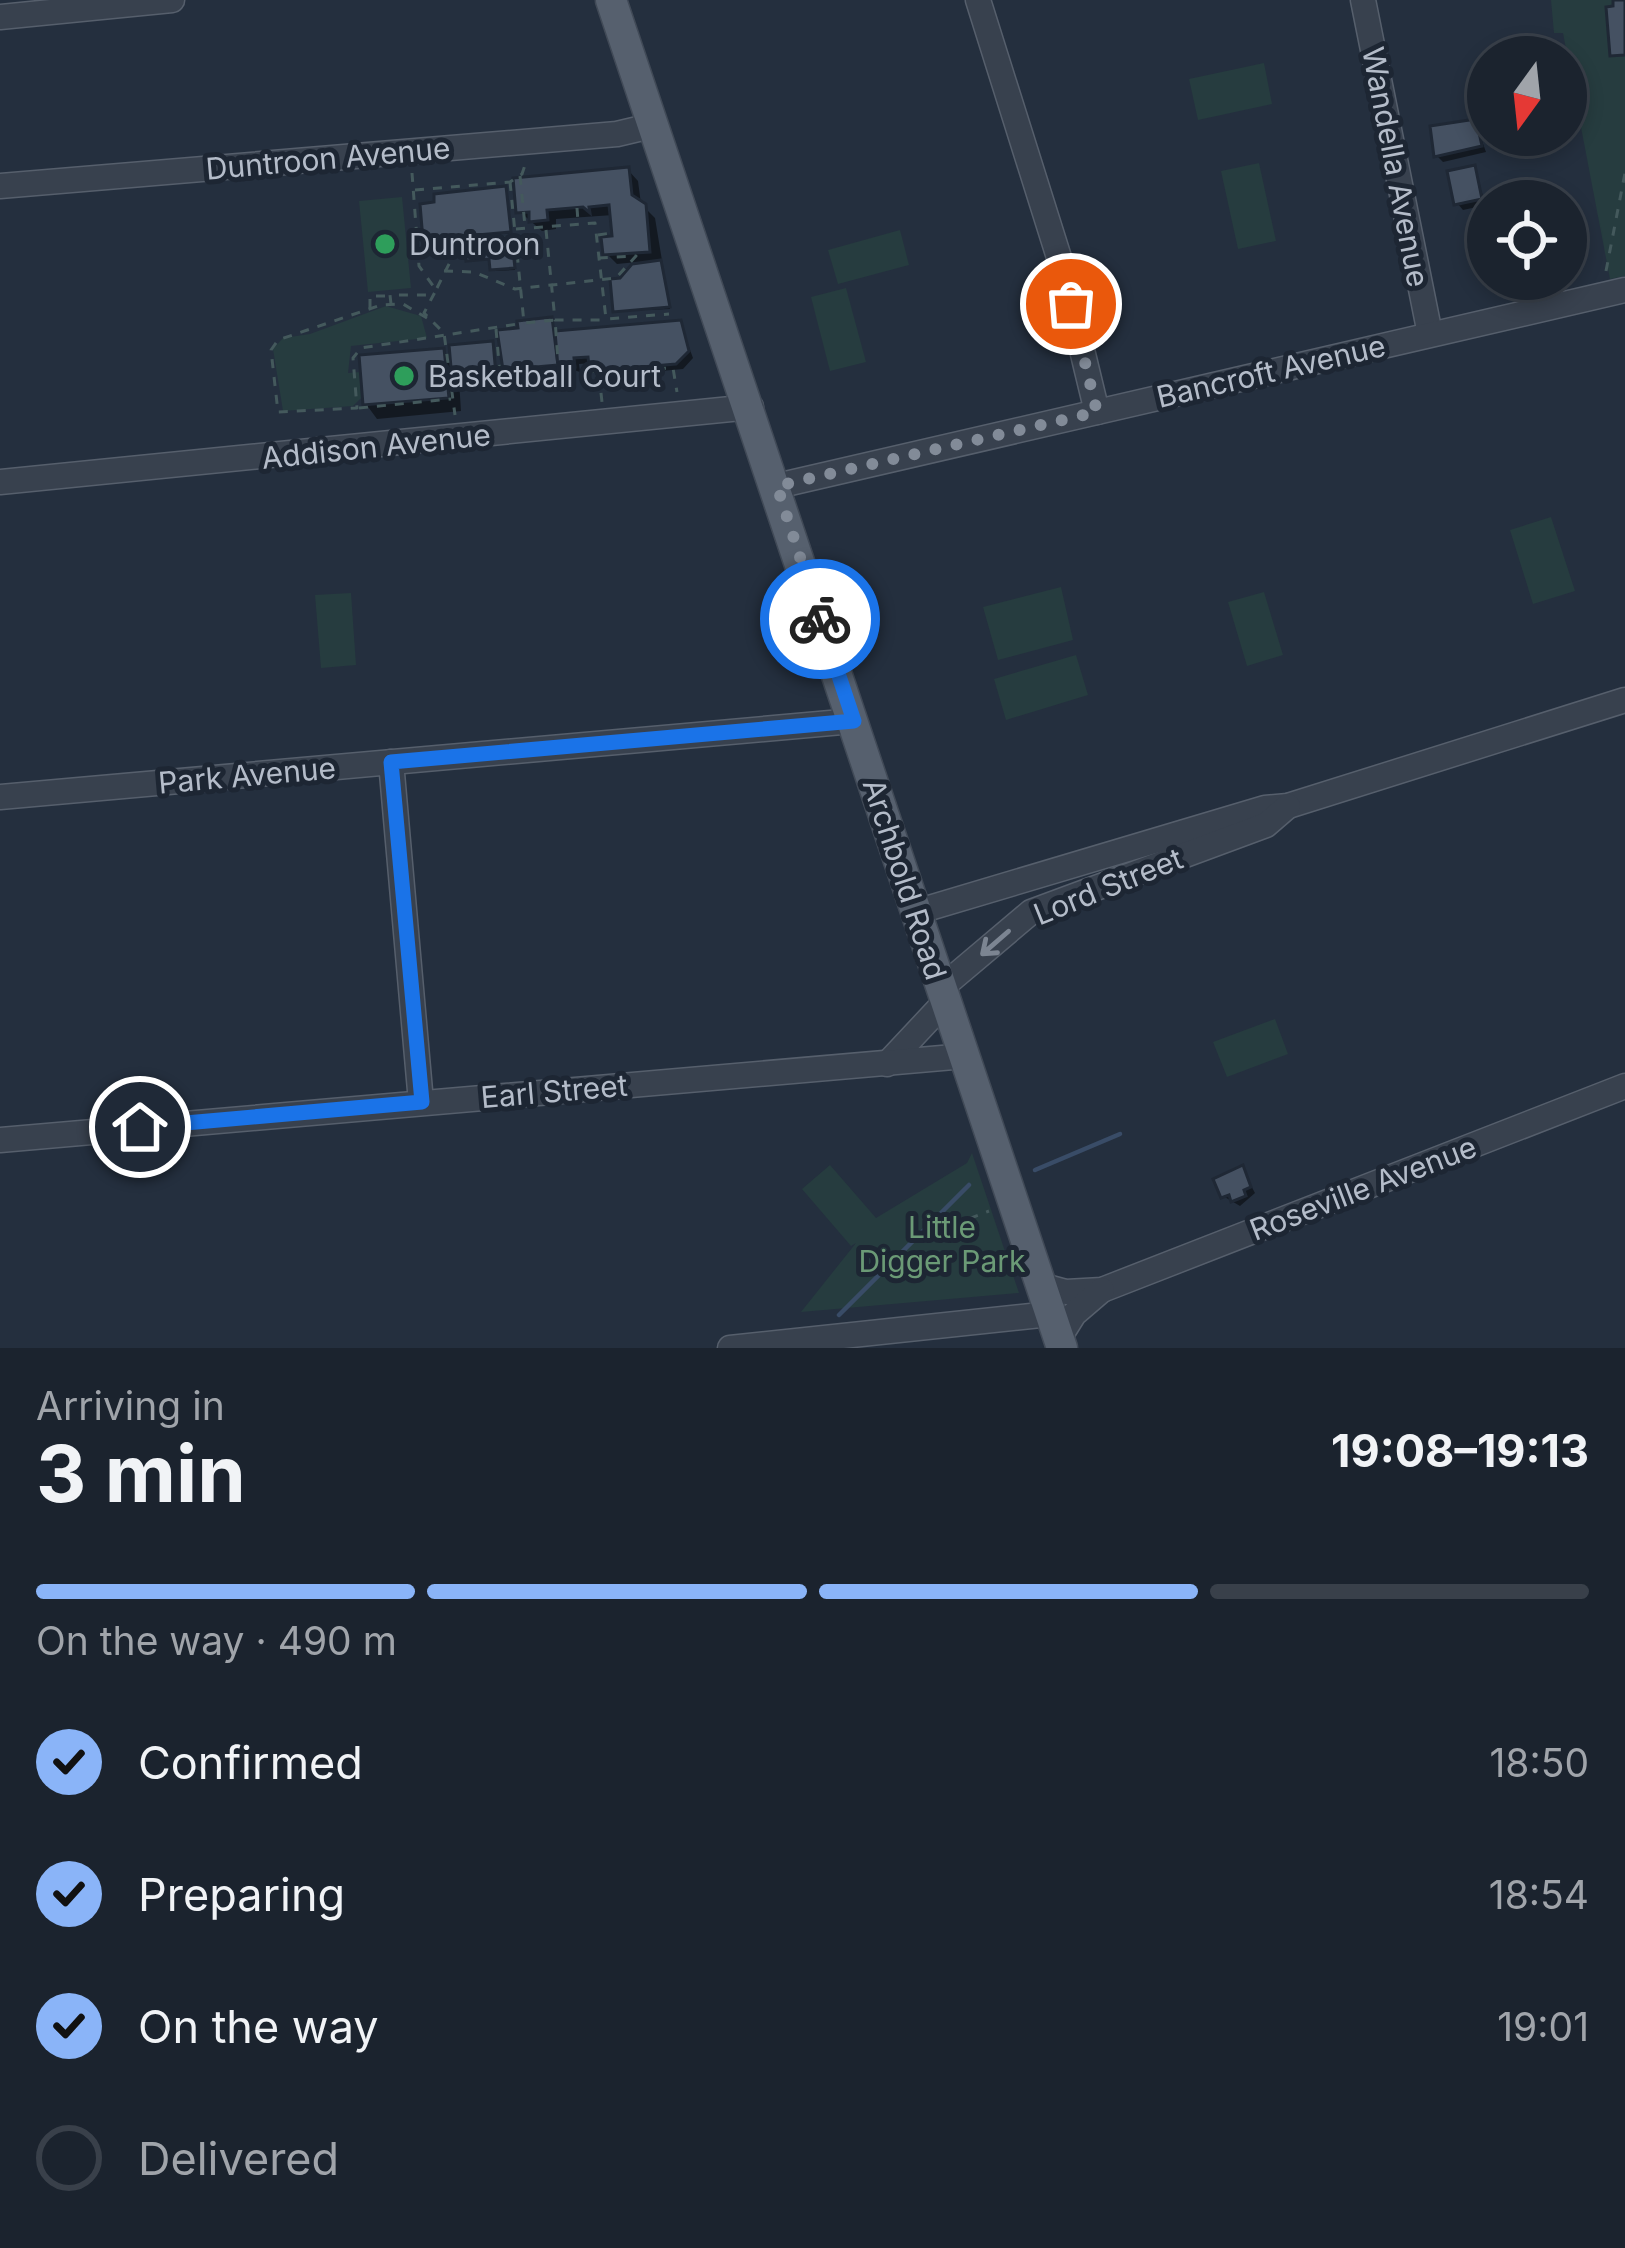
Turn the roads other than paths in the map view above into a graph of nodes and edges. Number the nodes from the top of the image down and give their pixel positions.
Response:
1 (172, 0) edge
2 (611, 0) edge
3 (978, 0) edge
4 (1363, 0) edge
5 (0, 17) edge
6 (655, 125) junction
7 (0, 186) edge
8 (1613, 293) edge
9 (1430, 334) junction
10 (751, 407) junction
11 (1097, 412) junction
12 (0, 482) edge
13 (777, 486) junction
14 (1625, 700) edge
15 (854, 721) junction
16 (391, 762) junction
17 (0, 797) edge
18 (1288, 806) junction
19 (916, 912) junction
20 (944, 994) junction
21 (965, 1056) junction
22 (886, 1064) junction
23 (1625, 1086) edge
24 (422, 1102) junction
25 (0, 1140) edge
26 (1102, 1290) junction
27 (1053, 1322) edge
28 (891, 1339) edge
29 (730, 1348) edge

1 - 5 street
2 - 6 main road, Archbold Road
3 - 11 street
4 - 9 street, Wandella Avenue
6 - 7 street, Duntroon Avenue
6 - 10 main road, Archbold Road
8 - 9 street, Bancroft Avenue
9 - 11 street, Bancroft Avenue
10 - 12 street, Addison Avenue
10 - 13 main road, Archbold Road
11 - 13 street, Bancroft Avenue
13 - 15 main road, Archbold Road
14 - 18 street, Lord Street
15 - 16 street, Park Avenue
15 - 19 main road, Archbold Road
16 - 17 street, Park Avenue
16 - 24 street
18 - 19 street, Lord Street
18 -> 20 street, Lord Street
19 - 20 main road, Archbold Road
20 - 21 main road, Archbold Road
20 - 22 street, Lord Street
21 - 22 street, Earl Street
21 - 27 main road, Archbold Road
22 - 24 street, Earl Street
23 - 26 street, Roseville Avenue
24 - 25 street, Earl Street
26 - 27 street, Roseville Avenue
26 - 27 street, Roseville Avenue
27 - 28 street, Roseville Avenue
28 - 29 street, Roseville Avenue

